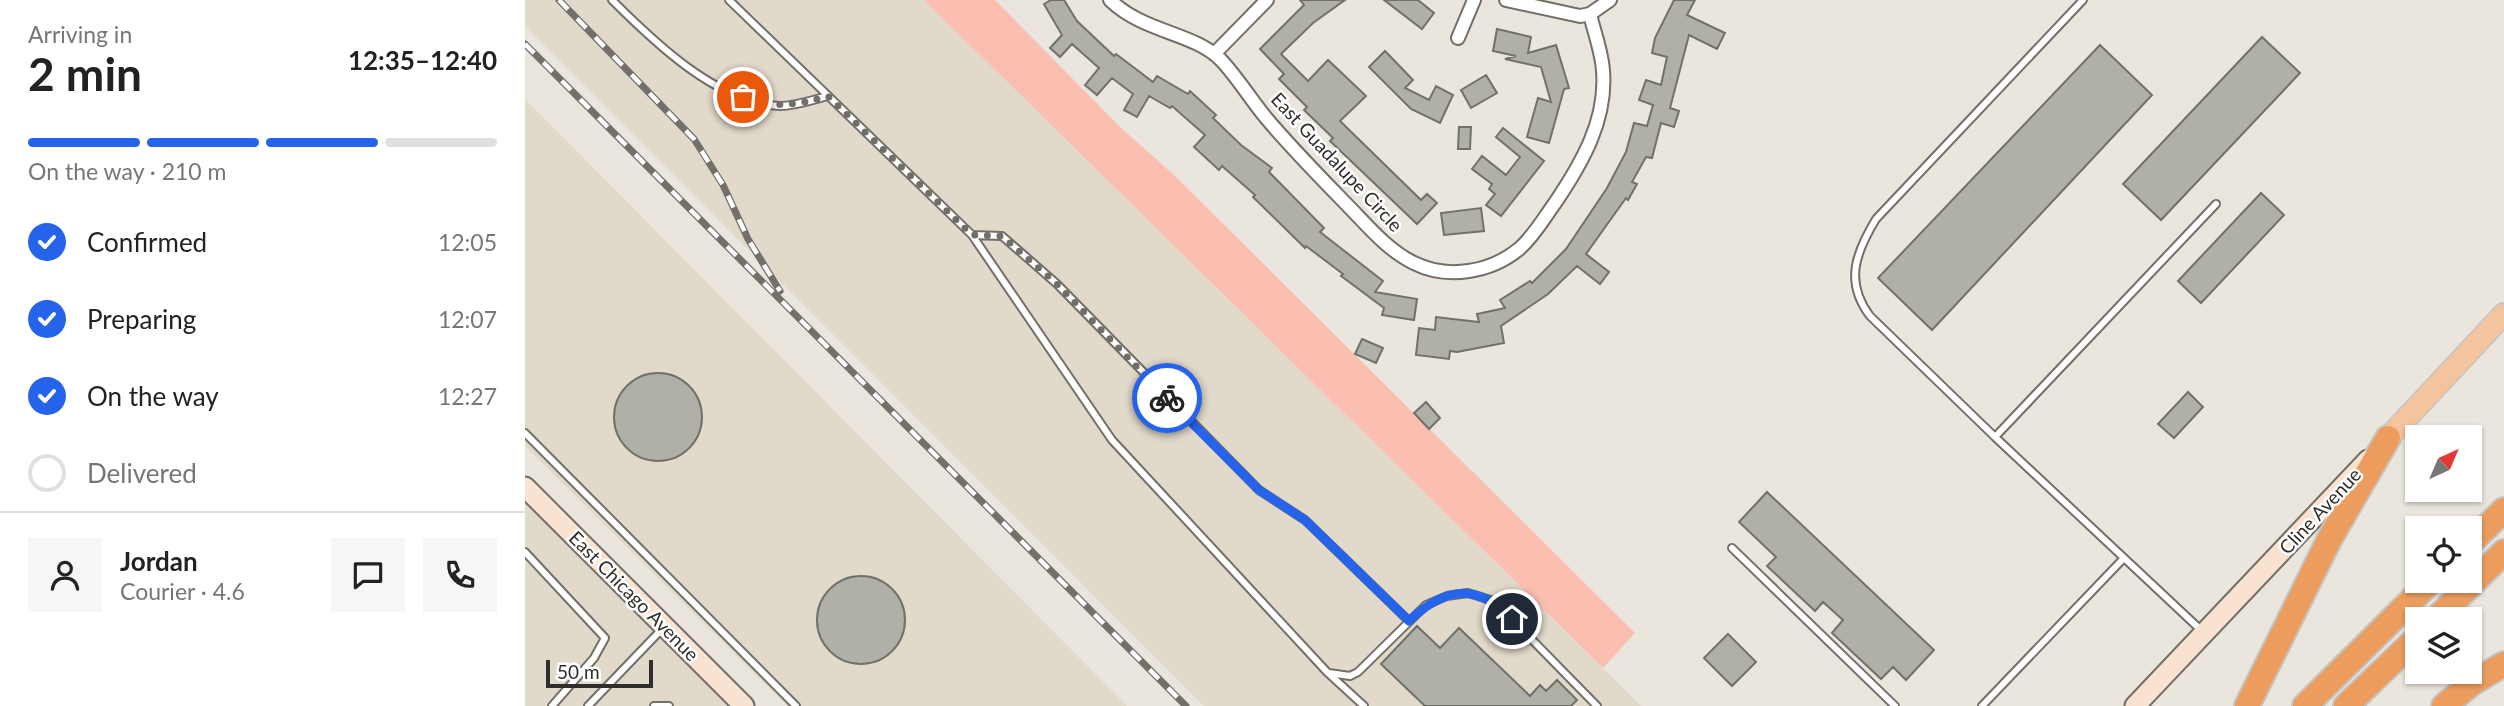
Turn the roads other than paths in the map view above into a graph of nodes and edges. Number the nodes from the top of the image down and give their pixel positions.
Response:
1 (612, 0) edge
2 (729, 0) edge
3 (1110, 0) edge
4 (1267, 0) edge
5 (1474, 0) edge
6 (1506, 0) edge
7 (1610, 0) edge
8 (2083, 0) edge
9 (1590, 14) junction
10 (1458, 38) dead end
11 (1214, 54) junction
12 (828, 96) junction
13 (2216, 204) dead end
14 (972, 235) junction
15 (2504, 314) edge
16 (525, 433) edge
17 (1995, 438) junction
18 (2388, 439) junction
19 (525, 487) edge
20 (2504, 510) edge
21 (2482, 531) edge
22 (1732, 548) dead end
23 (525, 552) edge
24 (2504, 552) edge
25 (2123, 559) junction
26 (2419, 593) edge
27 (2448, 607) edge
28 (1409, 621) junction
29 (665, 627) junction
30 (2204, 633) junction
31 (2405, 649) edge
32 (2504, 666) edge
33 (1327, 672) junction
34 (552, 706) edge
35 (588, 706) edge
36 (654, 706) edge
37 (669, 706) edge
38 (744, 706) edge
39 (796, 706) edge
40 (1364, 706) edge
41 (1597, 706) edge
42 (1895, 706) edge
43 (1982, 706) edge
44 (2135, 706) edge
45 (2247, 706) edge
46 (2305, 706) edge
47 (2346, 706) edge
48 (2444, 706) edge
49 (2464, 706) edge

1 - 12 lane
2 - 12 lane
3 - 11 street
4 - 11 street
5 - 10 street
6 - 9 street
7 - 9 street
8 - 17 lane
9 - 11 street, East Guadalupe Circle
12 - 14 lane
13 - 17 lane
14 - 28 lane
14 - 33 lane
15 - 18 main road, Cline Avenue
16 - 39 lane
17 - 25 lane
18 - 30 main road, Cline Avenue
18 - 45 highway
19 - 29 main road, East Chicago Avenue
20 - 21 highway
22 - 42 lane
23 - 34 lane
24 - 27 highway
25 - 30 lane
25 - 43 lane
26 - 46 highway
28 - 33 lane
28 - 41 lane
29 - 35 lane
29 - 38 main road, East Chicago Avenue
30 - 44 main road, Cline Avenue
31 - 47 highway
32 - 48 highway
32 - 49 main road
33 - 40 lane
36 - 37 lane

